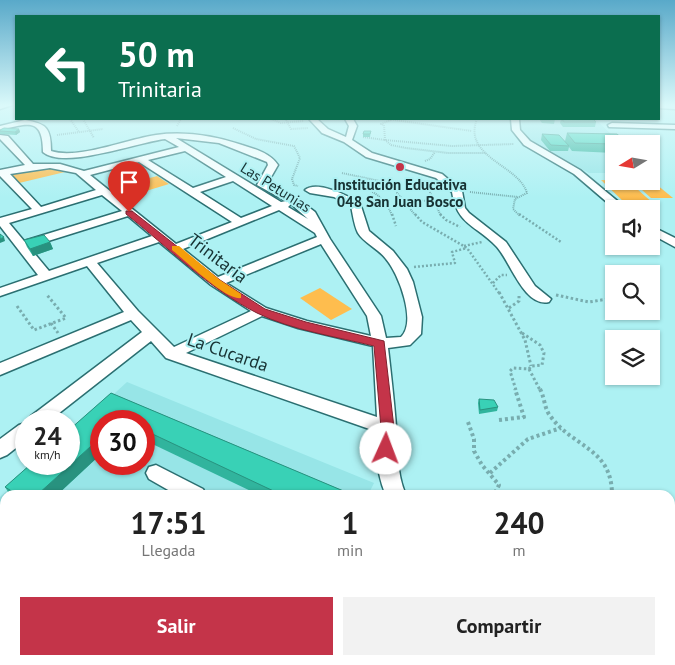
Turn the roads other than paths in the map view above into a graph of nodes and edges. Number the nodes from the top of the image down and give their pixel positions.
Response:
1 (48, 135) edge
2 (339, 135) edge
3 (350, 135) edge
4 (520, 135) edge
5 (166, 136) junction
6 (3, 138) edge
7 (349, 138) junction
8 (186, 148) junction
9 (140, 159) junction
10 (31, 167) junction
11 (1, 172) edge
12 (83, 174) junction
13 (234, 178) junction
14 (310, 190) dead end
15 (104, 191) junction
16 (190, 192) junction
17 (611, 200) edge
18 (287, 204) junction
19 (38, 210) junction
20 (129, 212) junction
21 (1, 222) edge
22 (240, 222) junction
23 (660, 234) edge
24 (322, 235) junction
25 (161, 237) junction
26 (675, 243) edge
27 (21, 246) junction
28 (176, 248) junction
29 (90, 262) junction
30 (46, 276) junction
31 (216, 282) junction
32 (0, 292) edge
33 (544, 299) dead end
34 (261, 311) junction
35 (133, 314) junction
36 (151, 333) junction
37 (380, 343) junction
38 (172, 354) junction
39 (0, 369) edge
40 (51, 410) edge
41 (388, 428) junction
42 (15, 438) edge
43 (0, 450) edge
44 (156, 473) dead end
45 (187, 490) edge
46 (395, 490) edge

1 - 5 street
2 - 7 street
3 - 7 street
4 - 17 street
5 - 8 street, Las Petunias
5 - 18 street
6 - 10 street
7 - 33 street
8 - 9 street
8 - 13 street, Las Petunias
9 - 12 street
9 - 16 street
10 - 11 street, Trinitaria
10 - 12 street, Trinitaria
11 - 19 street
12 - 15 street, Trinitaria
13 - 16 street
13 - 18 street, Las Petunias
14 - 37 street, Trinitaria
15 - 19 street
15 - 20 street, Trinitaria
16 - 22 street
18 - 22 street
18 - 24 street
19 - 21 street
20 - 25 street, Trinitaria
20 - 27 street
21 - 27 street
22 - 28 street
23 - 26 street
24 - 31 street
24 - 37 street
25 - 28 street, Trinitaria
25 - 29 street
27 - 30 street
28 - 31 street, Trinitaria
29 - 30 street
29 - 35 street, La Cucarda
30 - 32 street
31 - 34 street, Trinitaria
34 - 37 street, Trinitaria
34 - 38 street
35 - 36 street, La Cucarda
35 - 39 street
36 - 38 street, La Cucarda
36 - 40 street
37 - 41 street
38 - 41 street, La Cucarda
41 - 46 street
42 - 43 street
44 - 45 street

